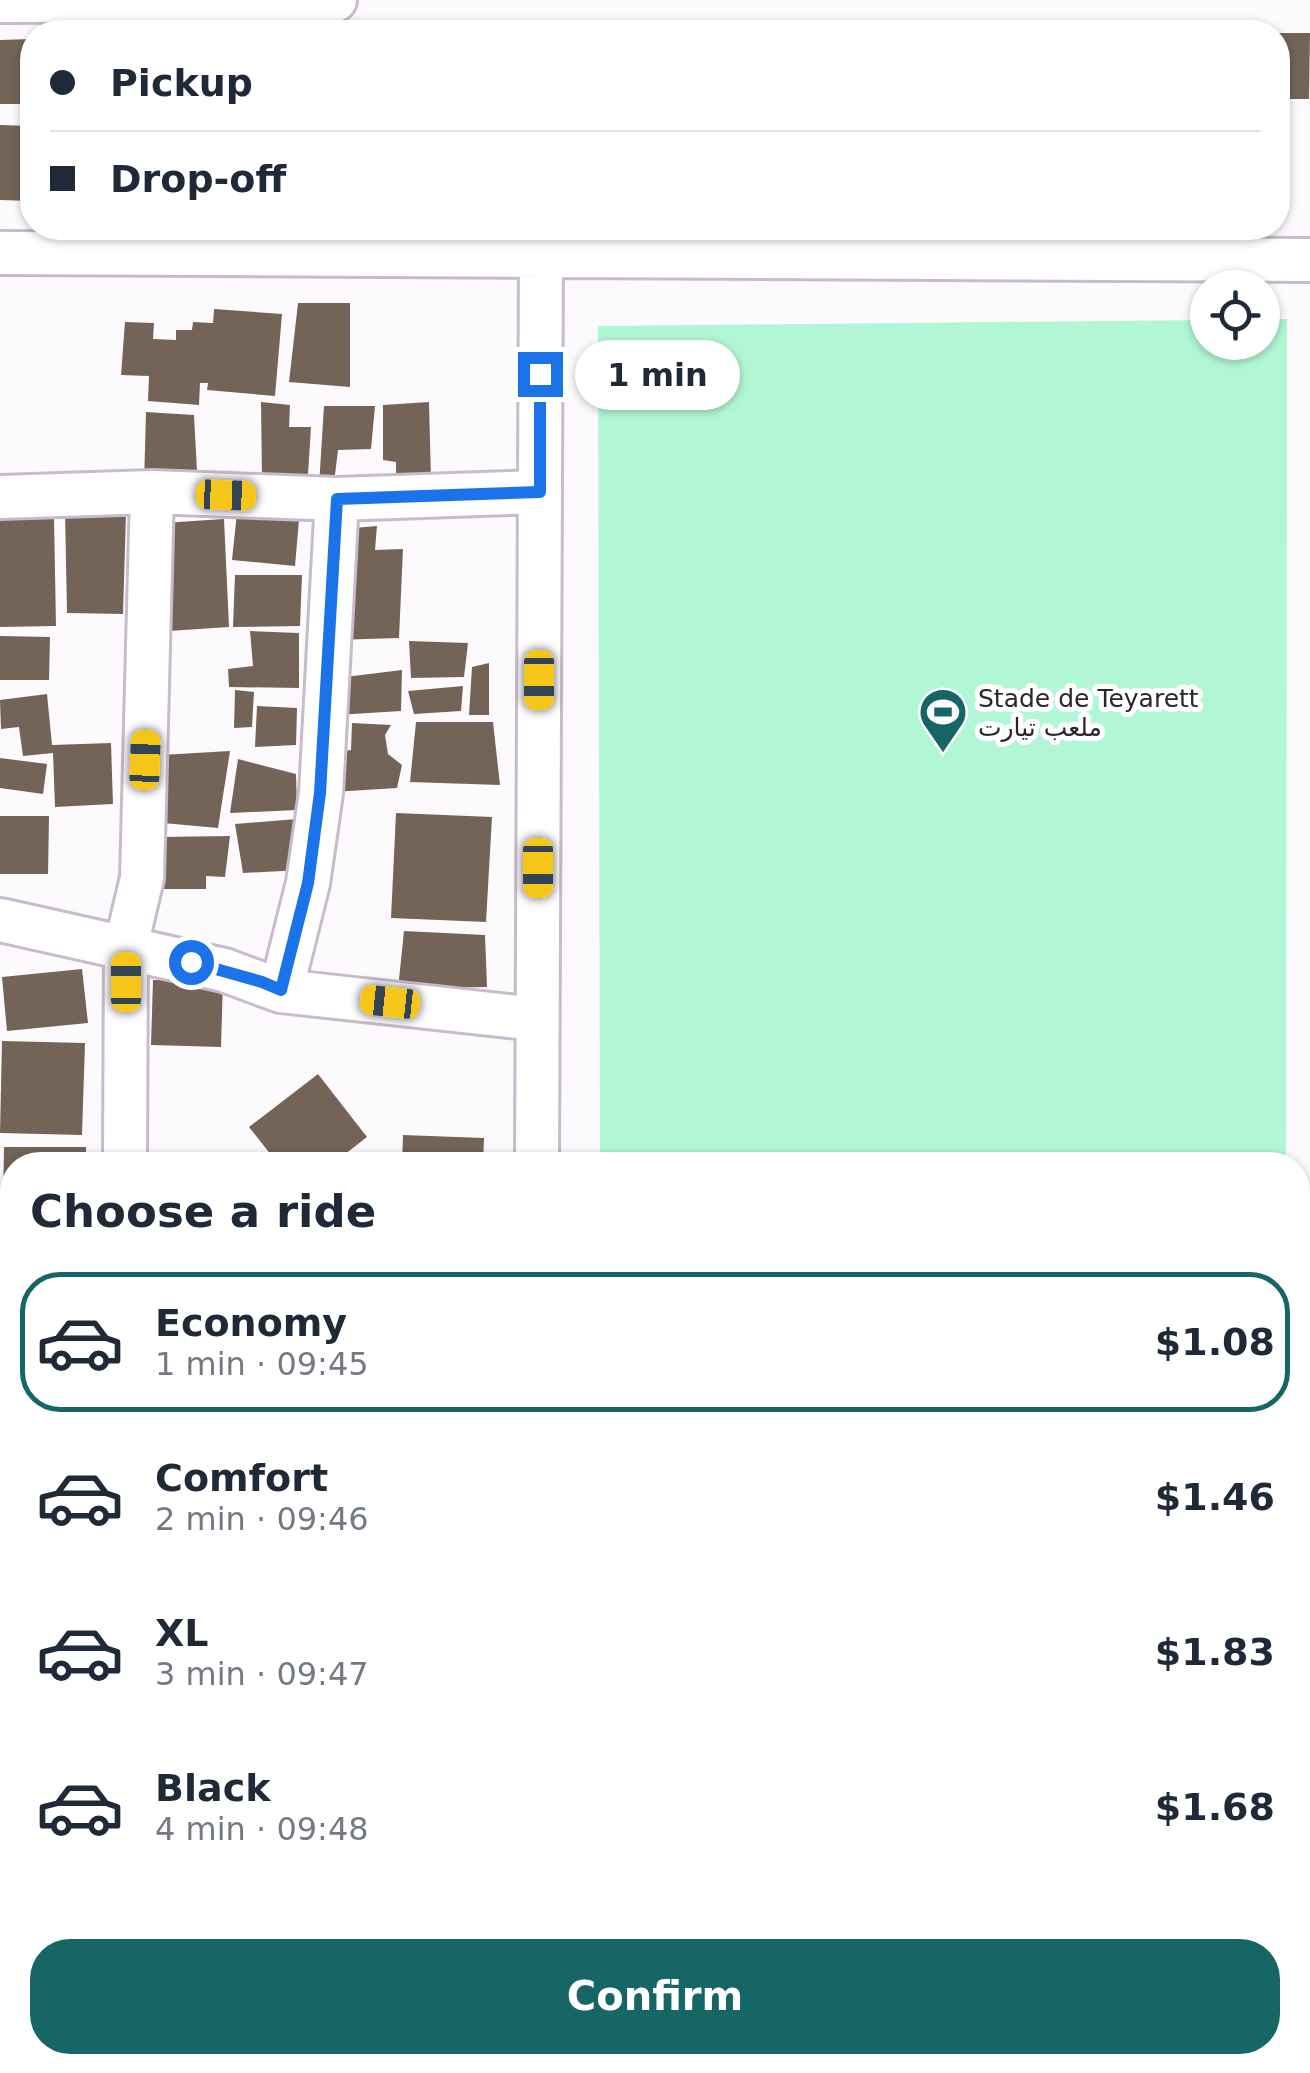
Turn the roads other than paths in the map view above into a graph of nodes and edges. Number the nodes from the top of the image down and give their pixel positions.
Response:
1 (335, 0) edge
2 (0, 1) edge
3 (0, 253) edge
4 (541, 257) junction
5 (1310, 260) edge
6 (152, 492) junction
7 (540, 492) junction
8 (0, 497) edge
9 (337, 499) junction
10 (0, 920) edge
11 (126, 946) junction
12 (281, 990) junction
13 (537, 1018) junction
14 (124, 1152) edge
15 (537, 1152) edge

1 - 2 street
3 - 4 street
4 - 5 street
4 - 7 street
6 - 8 street
6 - 9 street
6 - 11 street
7 - 9 street
7 - 13 street
9 - 12 street
10 - 11 street
11 - 12 street
11 - 14 street
12 - 13 street
13 - 15 street

